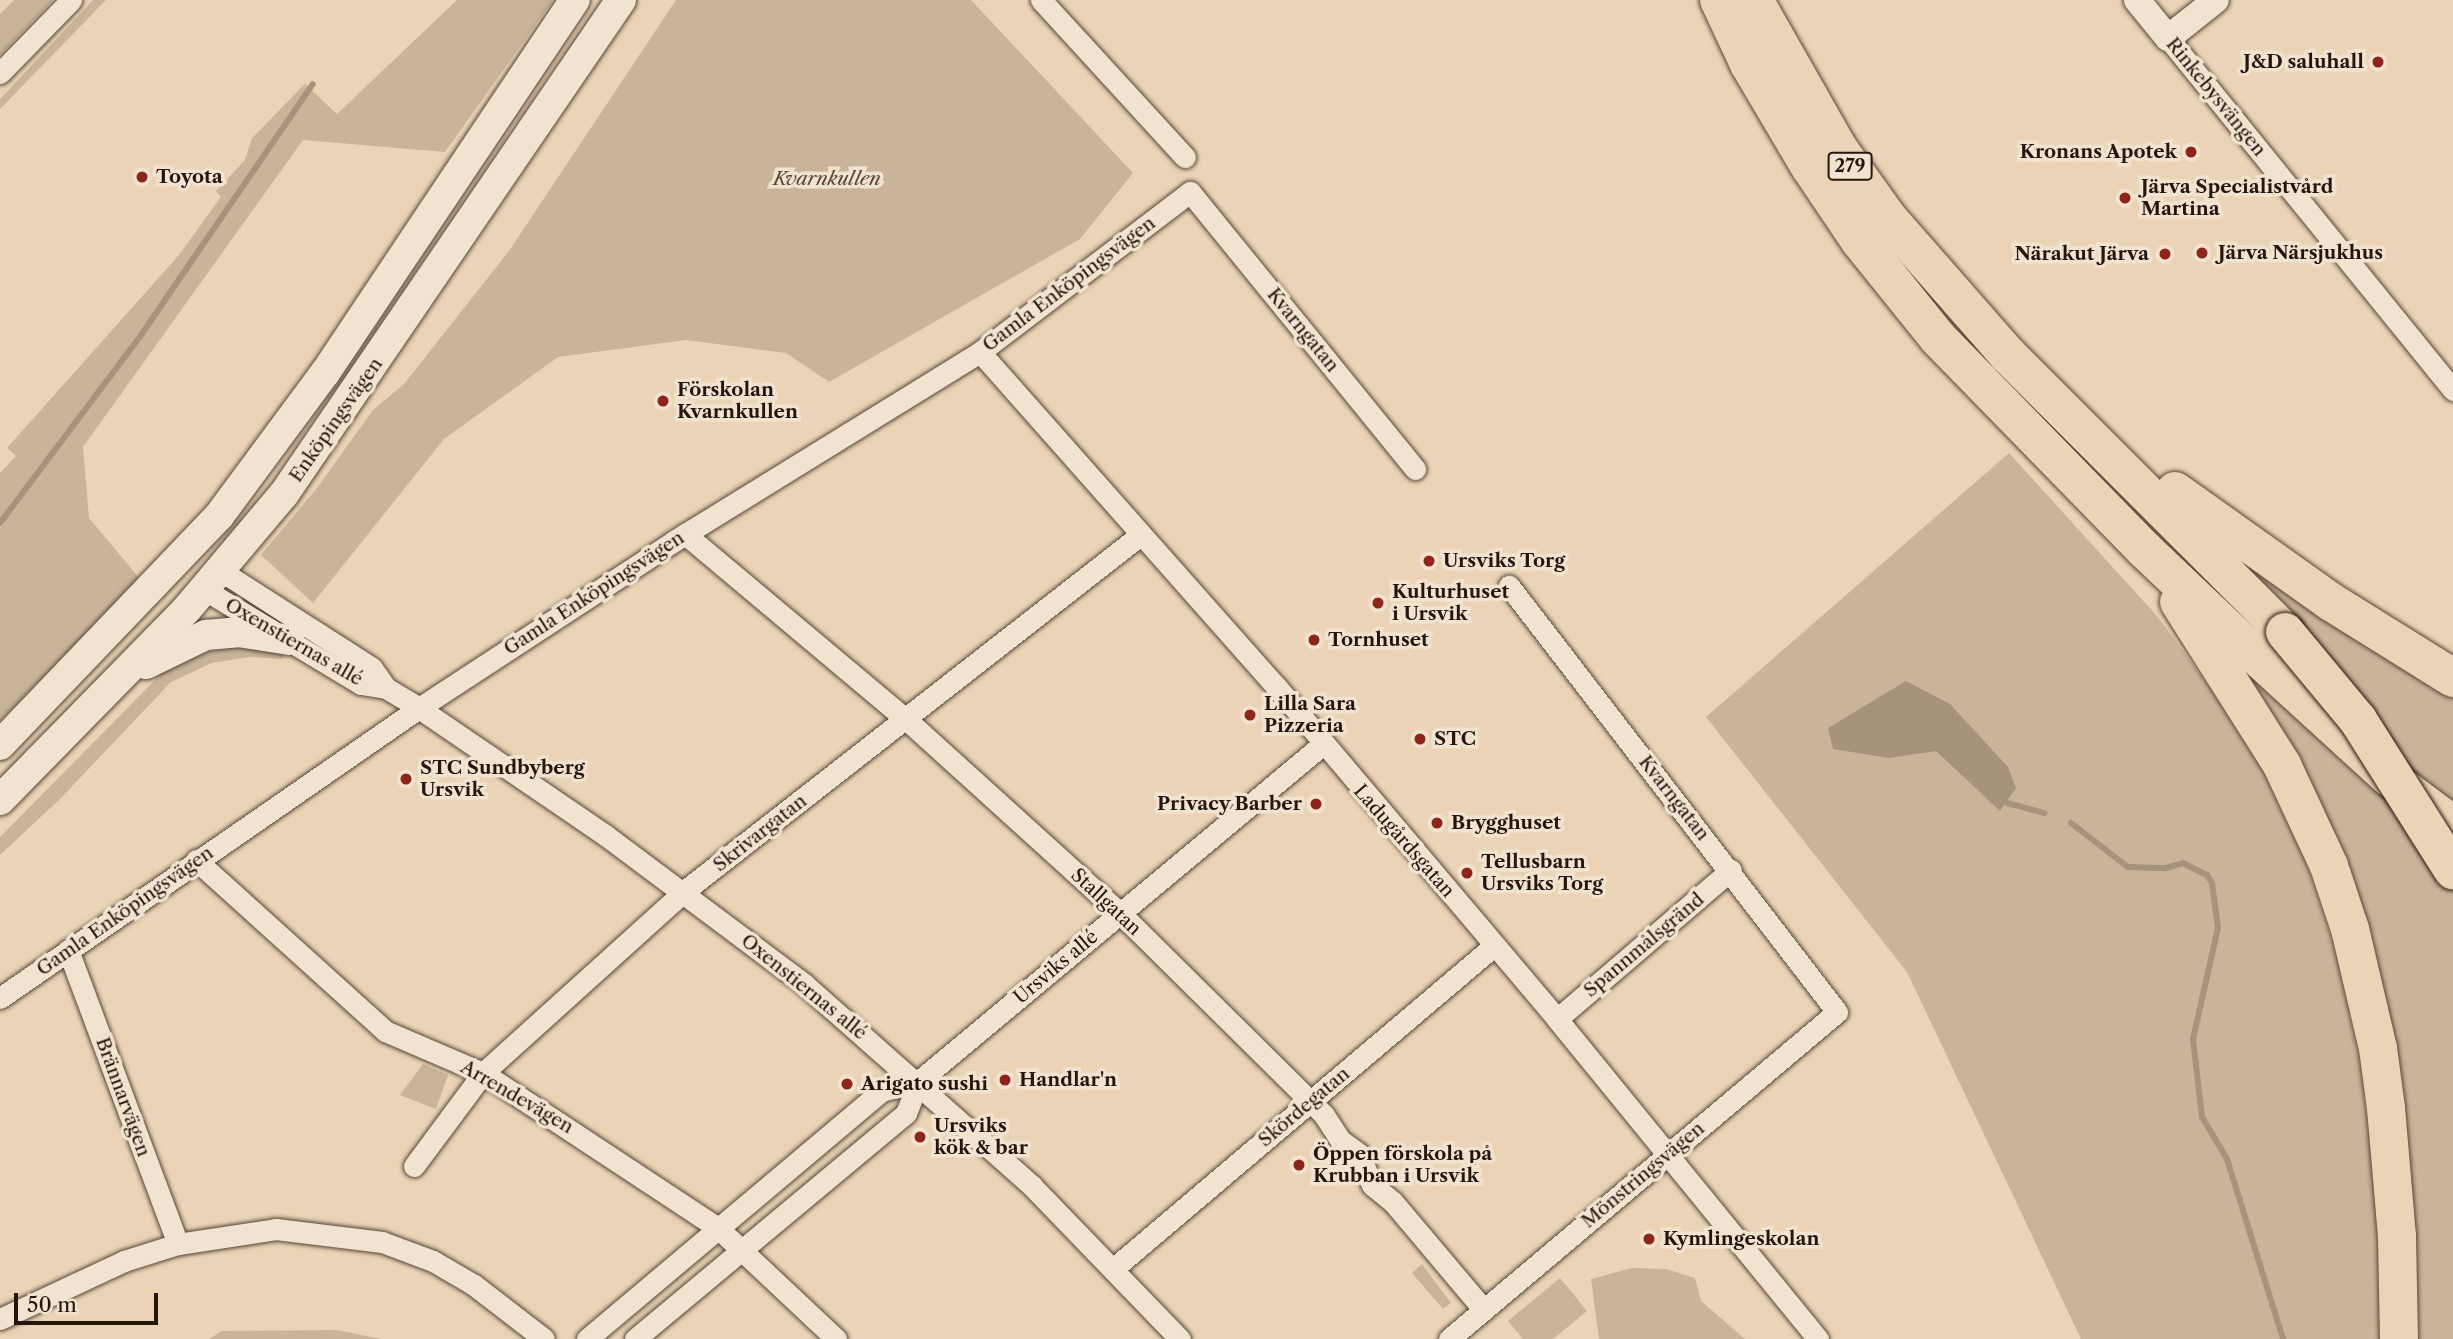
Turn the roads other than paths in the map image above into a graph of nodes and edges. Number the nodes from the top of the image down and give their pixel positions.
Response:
1 (71, 0) edge
2 (575, 0) edge
3 (621, 0) edge
4 (1041, 0) edge
5 (1719, 0) edge
6 (1754, 0) edge
7 (2137, 0) edge
8 (2216, 0) edge
9 (2168, 38) junction
10 (0, 73) edge
11 (1185, 156) dead end
12 (1190, 192) joint
13 (980, 352) junction
14 (2453, 390) edge
15 (2052, 401) junction
16 (1415, 469) dead end
17 (685, 534) junction
18 (1139, 536) junction
19 (2145, 550) junction
20 (181, 558) junction
21 (213, 581) junction
22 (1509, 586) dead end
23 (289, 640) junction
24 (2453, 678) edge
25 (116, 683) junction
26 (386, 688) junction
27 (419, 708) junction
28 (907, 720) junction
29 (1322, 745) junction
30 (0, 746) edge
31 (0, 800) edge
32 (2453, 825) edge
33 (197, 860) junction
34 (1731, 870) junction
35 (2453, 870) edge
36 (683, 892) junction
37 (1120, 913) junction
38 (1494, 946) junction
39 (68, 950) junction
40 (0, 998) edge
41 (1837, 1012) joint
42 (1557, 1019) junction
43 (483, 1073) junction
44 (919, 1081) junction
45 (1309, 1103) junction
46 (846, 1122) junction
47 (867, 1145) junction
48 (1668, 1153) junction
49 (414, 1166) dead end
50 (718, 1228) junction
51 (178, 1244) junction
52 (740, 1250) junction
53 (1114, 1268) junction
54 (1484, 1310) junction
55 (0, 1319) edge
56 (1166, 1334) edge
57 (544, 1339) edge
58 (587, 1339) edge
59 (635, 1339) edge
60 (836, 1339) edge
61 (1449, 1339) edge
62 (1818, 1339) edge
63 (2399, 1339) edge

1 - 10 street
2 - 20 main road, Enköpingsvägen
3 - 21 main road, Enköpingsvägen
4 - 11 street
5 - 19 highway, 279
6 - 15 highway, 279
7 - 9 street, Rinkebysvängen
8 - 9 street
9 - 14 street, Rinkebysvängen
12 - 13 street, Gamla Enköpingsvägen
12 - 16 street, Kvarngatan
13 - 17 street, Gamla Enköpingsvägen
13 - 18 street, Ladugårdsgatan
15 - 24 highway
15 - 35 highway, 279, bridge
17 - 27 street, Gamla Enköpingsvägen
17 - 28 street, Stallgatan
18 - 28 street, Skrivargatan
18 - 29 street, Ladugårdsgatan
19 - 32 highway
19 - 63 highway
20 - 21 main road
20 - 30 main road, Enköpingsvägen
21 - 23 street, Oxenstiernas allé
21 - 25 main road, Enköpingsvägen
21 - 26 street, Oxenstiernas allé
22 - 34 street, Kvarngatan
23 - 25 main road
23 - 26 street, Oxenstiernas allé
25 - 31 main road, Enköpingsvägen
26 - 27 street, Oxenstiernas allé
27 - 33 street, Gamla Enköpingsvägen
27 - 36 street, Oxenstiernas allé
28 - 36 street, Skrivargatan
28 - 37 street, Stallgatan
29 - 37 street, Ursviks allé
29 - 38 street, Ladugårdsgatan
33 - 39 street, Gamla Enköpingsvägen
33 - 43 street, Arrendevägen
34 - 41 street, Kvarngatan
34 - 42 street, Spannmålsgränd
36 - 43 street, Skrivargatan
36 - 44 street, Oxenstiernas allé
37 - 44 street, Ursviks allé
37 - 45 street, Stallgatan
38 - 42 street, Ladugårdsgatan
38 - 45 street, Skördegatan
39 - 40 street, Gamla Enköpingsvägen
39 - 51 street, Brännarvägen
41 - 48 street, Mönstringsvägen
42 - 48 street, Ladugårdsgatan
43 - 49 street, Skrivargatan
43 - 50 street, Arrendevägen
44 - 46 street, Ursviks allé
44 - 47 street, Ursviks allé
44 - 53 street, Oxenstiernas allé
45 - 53 street, Skördegatan
45 - 54 street, Stallgatan
46 - 47 street
46 - 50 street, Ursviks allé
47 - 52 street, Ursviks allé
48 - 54 street, Mönstringsvägen
48 - 62 street, Ladugårdsgatan
50 - 52 street, Arrendevägen
50 - 58 street, Ursviks allé
51 - 55 street
51 - 57 street
52 - 59 street, Ursviks allé
52 - 60 street, Arrendevägen
53 - 56 street, Oxenstiernas allé
54 - 61 street, Mönstringsvägen

